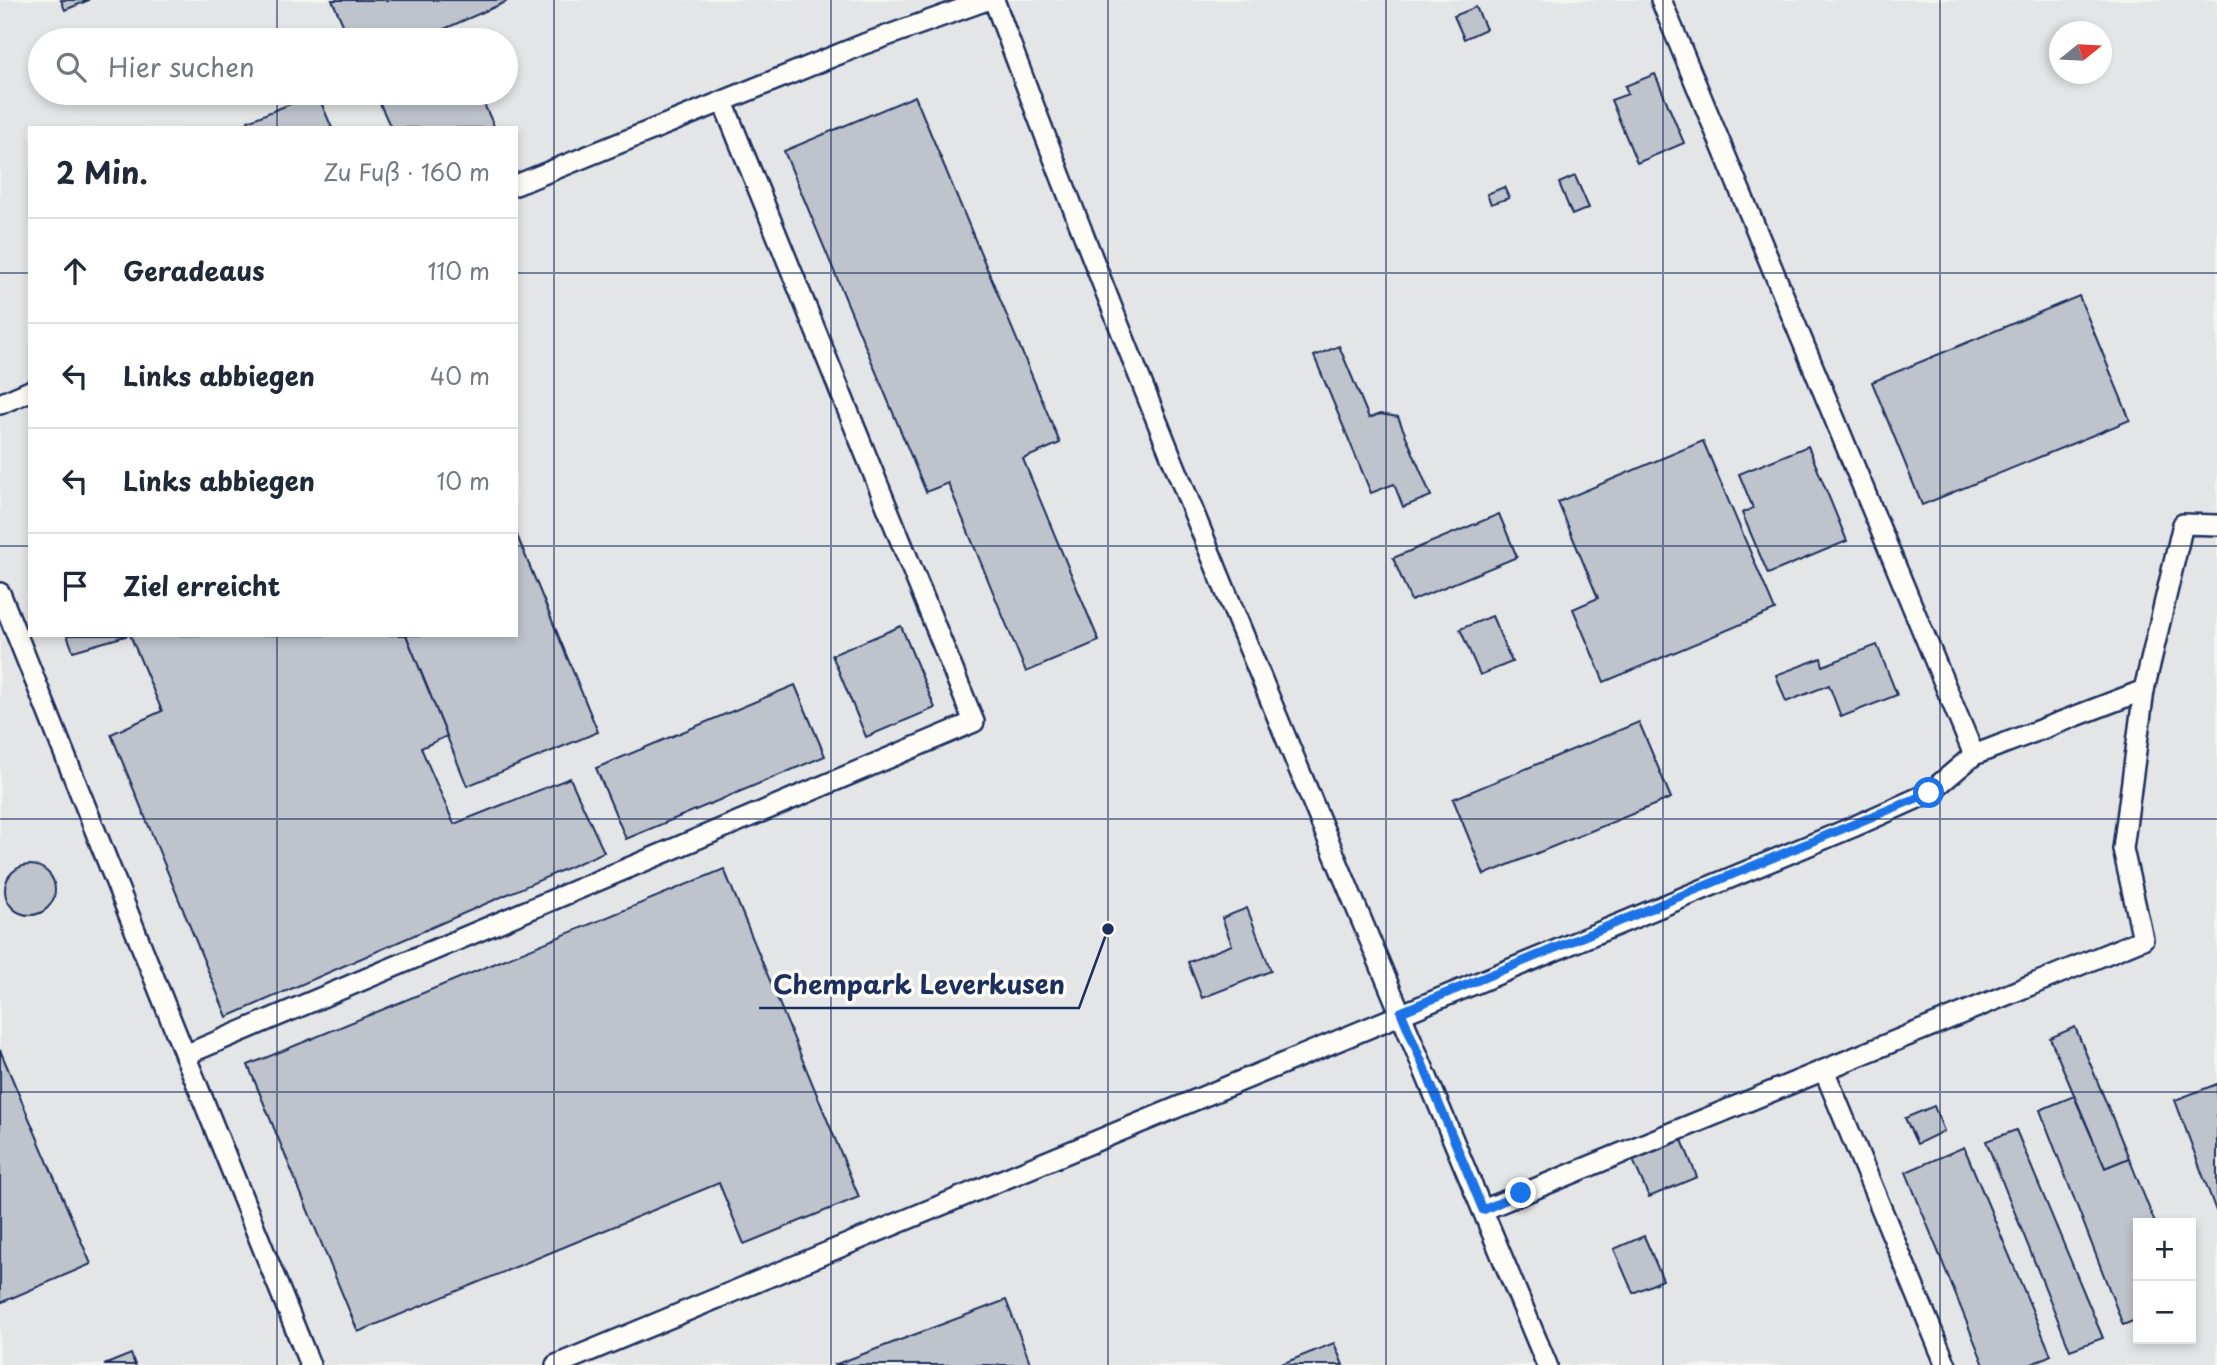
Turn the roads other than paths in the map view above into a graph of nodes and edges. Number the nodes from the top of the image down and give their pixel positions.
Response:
1 (987, 0) edge
2 (994, 0) edge
3 (1661, 0) edge
4 (723, 102) junction
5 (518, 184) edge
6 (28, 392) edge
7 (0, 404) edge
8 (2217, 524) edge
9 (0, 593) edge
10 (2144, 690) junction
11 (1974, 755) junction
12 (1401, 1012) junction
13 (185, 1055) junction
14 (1824, 1070) junction
15 (1483, 1210) junction
16 (310, 1365) edge
17 (556, 1365) edge
18 (1547, 1365) edge
19 (1946, 1365) edge

1 - 4 lane
2 - 12 lane
3 - 11 lane
4 - 5 lane
4 - 13 lane
6 - 7 lane
8 - 10 lane
9 - 13 lane
10 - 11 lane
10 - 14 lane
11 - 12 lane
12 - 15 lane
12 - 17 lane
13 - 16 lane
14 - 15 lane
14 - 19 lane
15 - 18 lane

